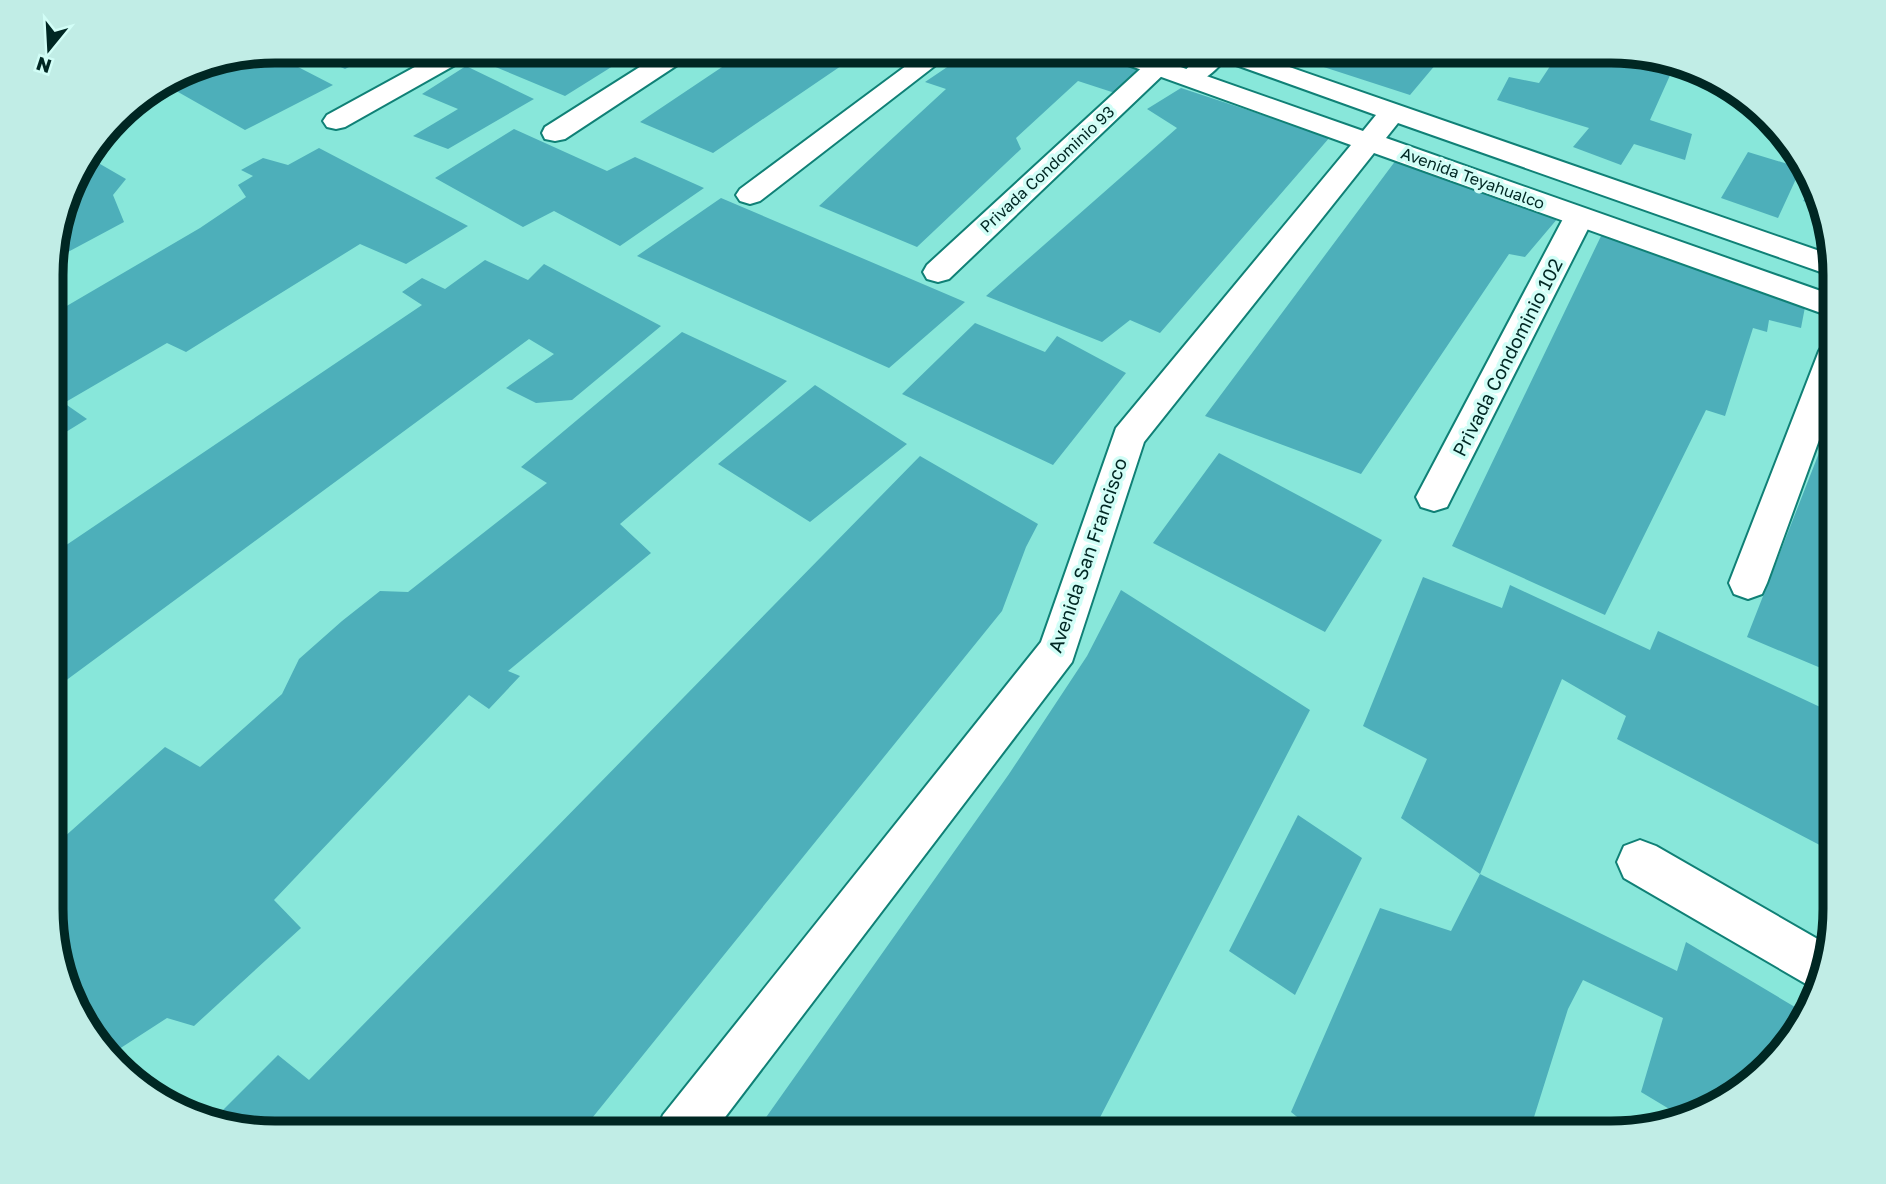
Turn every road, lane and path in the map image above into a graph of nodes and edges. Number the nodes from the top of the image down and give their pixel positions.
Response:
1 (440, 63) edge
2 (663, 63) edge
3 (926, 63) edge
4 (1146, 63) edge
5 (1207, 63) edge
6 (1246, 63) edge
7 (1157, 67) junction
8 (1190, 78) junction
9 (336, 121) dead end
10 (1381, 126) junction
11 (555, 133) dead end
12 (750, 195) dead end
13 (1579, 217) junction
14 (1823, 263) edge
15 (938, 272) dead end
16 (1823, 303) edge
17 (1823, 384) edge
18 (1434, 497) dead end
19 (1748, 583) dead end
20 (1640, 862) dead end
21 (1815, 964) edge
22 (690, 1121) edge

1 - 9 street
2 - 11 street
3 - 12 street
4 - 7 street, Avenida Teyahualco
5 - 8 street
6 - 10 street, Avenida Teyahualco
7 - 8 street, Avenida Teyahualco
7 - 15 street, Privada Condominio 93
8 - 10 street, Avenida Teyahualco
10 - 13 street, Avenida Teyahualco
10 - 14 street, Avenida Teyahualco
10 - 22 street, Avenida San Francisco
13 - 16 street, Avenida Teyahualco
13 - 18 street, Privada Condominio 102
17 - 19 street
20 - 21 street

